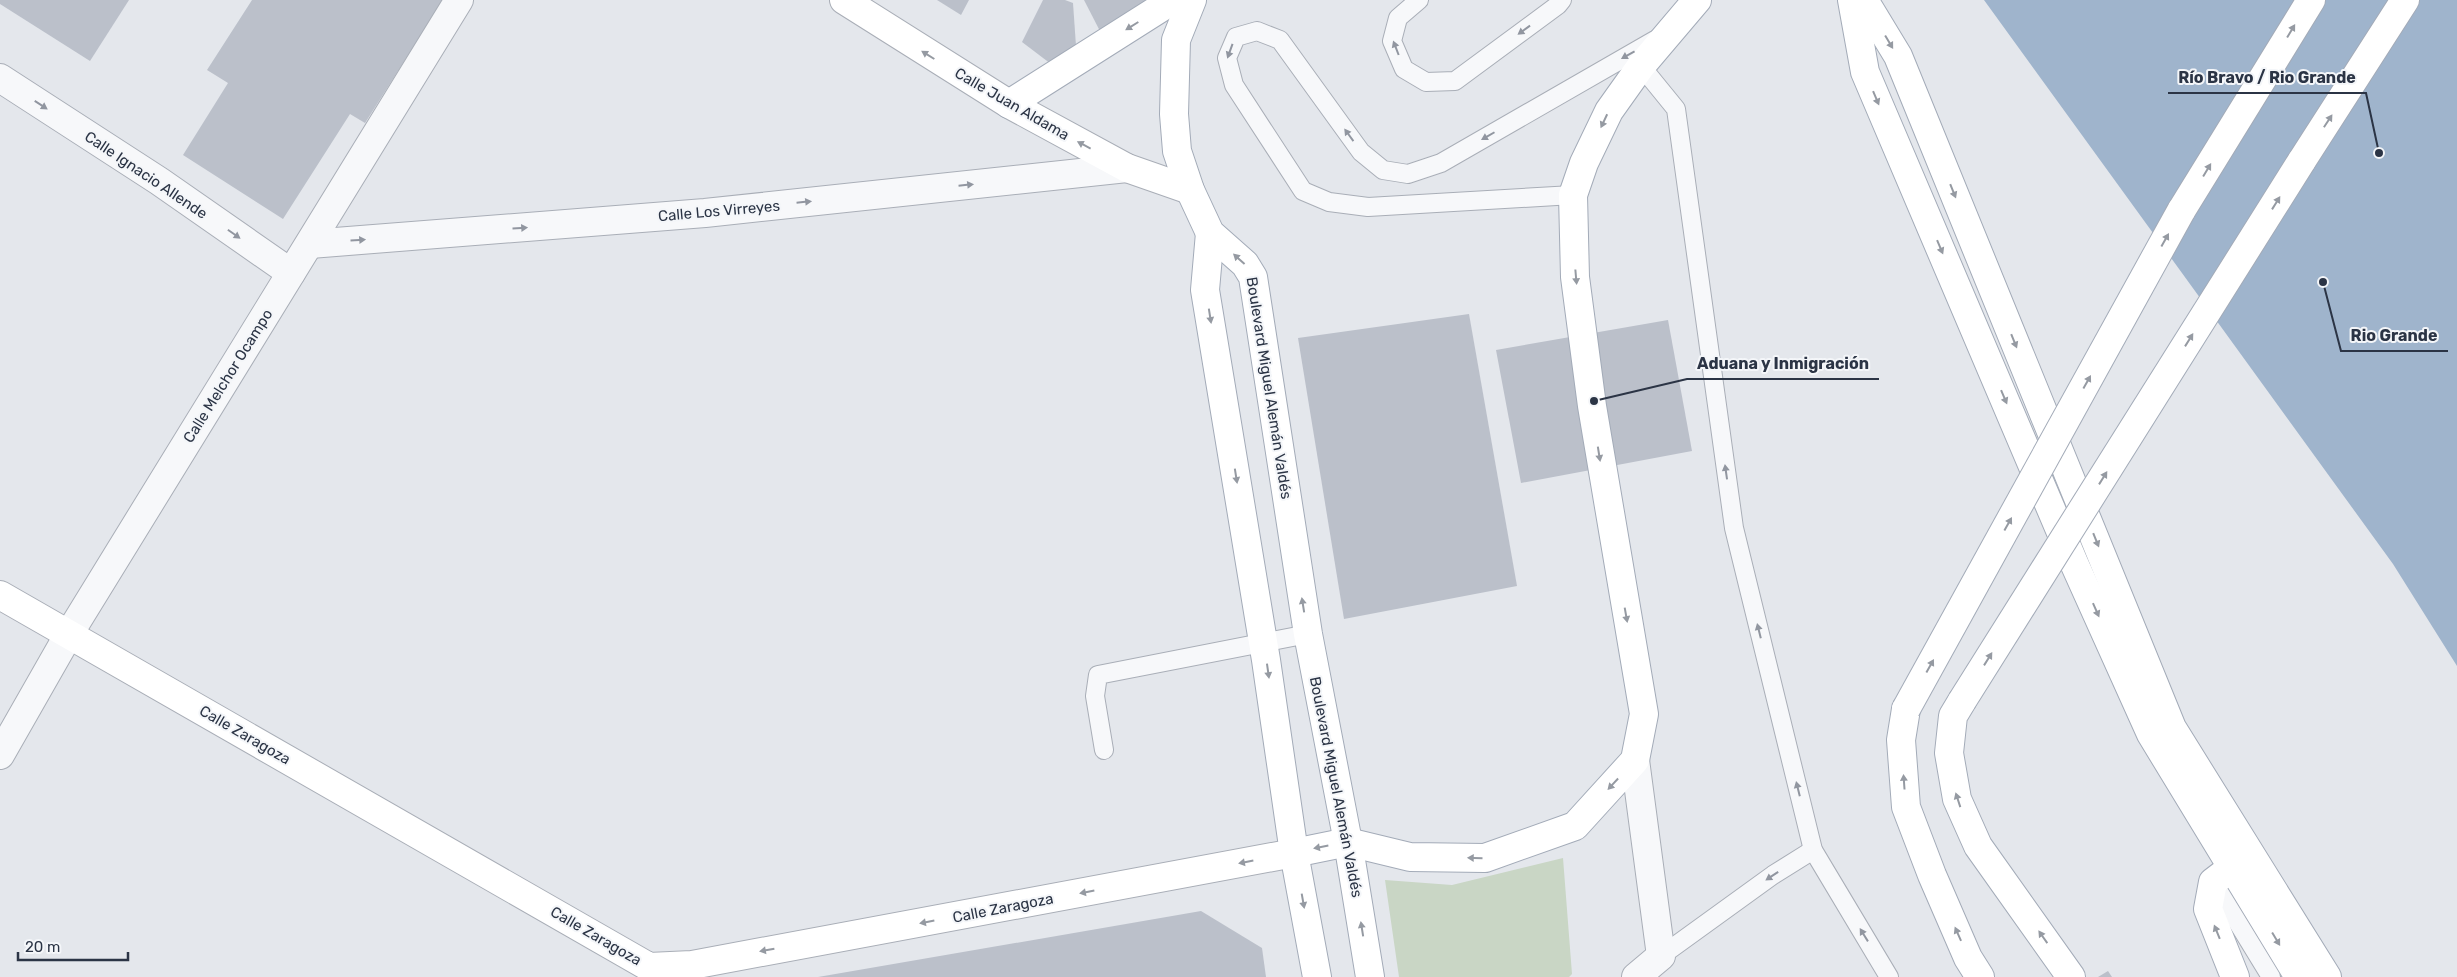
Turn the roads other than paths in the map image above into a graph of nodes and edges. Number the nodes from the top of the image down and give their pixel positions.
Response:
1 (459, 0) edge
2 (844, 0) edge
3 (1173, 0) edge
4 (1192, 0) edge
5 (1419, 0) edge
6 (1562, 0) edge
7 (1697, 0) edge
8 (1852, 0) edge
9 (1864, 0) edge
10 (2311, 0) edge
11 (2405, 0) edge
12 (1671, 32) junction
13 (1641, 66) junction
14 (0, 78) edge
15 (1009, 104) junction
16 (1127, 168) junction
17 (1190, 190) junction
18 (1573, 195) junction
19 (1210, 233) junction
20 (310, 244) junction
21 (291, 273) junction
22 (0, 595) edge
23 (70, 634) junction
24 (1308, 634) junction
25 (1263, 643) junction
26 (1104, 750) dead end
27 (0, 755) edge
28 (1635, 760) junction
29 (1348, 842) junction
30 (1813, 850) junction
31 (1294, 853) junction
32 (2232, 867) junction
33 (1661, 956) junction
34 (693, 971) edge
35 (1317, 977) edge
36 (1370, 977) edge
37 (1636, 977) edge
38 (1889, 977) edge
39 (1980, 977) edge
40 (2071, 977) edge
41 (2235, 977) edge
42 (2271, 977) edge
43 (2298, 977) edge
44 (2327, 977) edge

1 - 20 street, Calle Melchor Ocampo
15 -> 2 main road, Calle Juan Aldama
3 -> 15 main road
4 - 17 main road
6 -> 5 lane
7 - 12 main road
8 -> 32 main road
9 -> 32 main road
39 -> 10 main road, bridge
40 -> 11 main road, bridge
12 - 13 main road
12 -> 18 lane
13 -> 18 main road
30 -> 13 lane
14 -> 21 street, Calle Ignacio Allende
16 -> 15 main road, Calle Juan Aldama
16 - 17 main road, Calle Juan Aldama
20 -> 16 street, Calle Los Virreyes
17 - 19 main road
18 -> 28 main road
24 -> 19 main road, Boulevard Miguel Alemán Valdés
19 -> 25 main road
20 - 21 street, Calle Melchor Ocampo
21 - 23 street, Calle Melchor Ocampo
22 - 23 main road, Calle Zaragoza
23 - 27 street, Calle Melchor Ocampo
23 - 34 main road, Calle Zaragoza
24 - 25 lane
24 - 29 main road, Boulevard Miguel Alemán Valdés
25 - 26 lane
25 -> 31 main road
28 -> 29 main road
28 - 33 street
29 -> 31 main road
36 -> 29 main road, Boulevard Miguel Alemán Valdés
30 -> 33 lane
38 -> 30 lane
31 -> 34 main road, Calle Zaragoza
31 -> 35 main road
41 -> 32 main road
32 - 42 lane
32 -> 43 main road
32 - 44 main road
33 - 37 street

